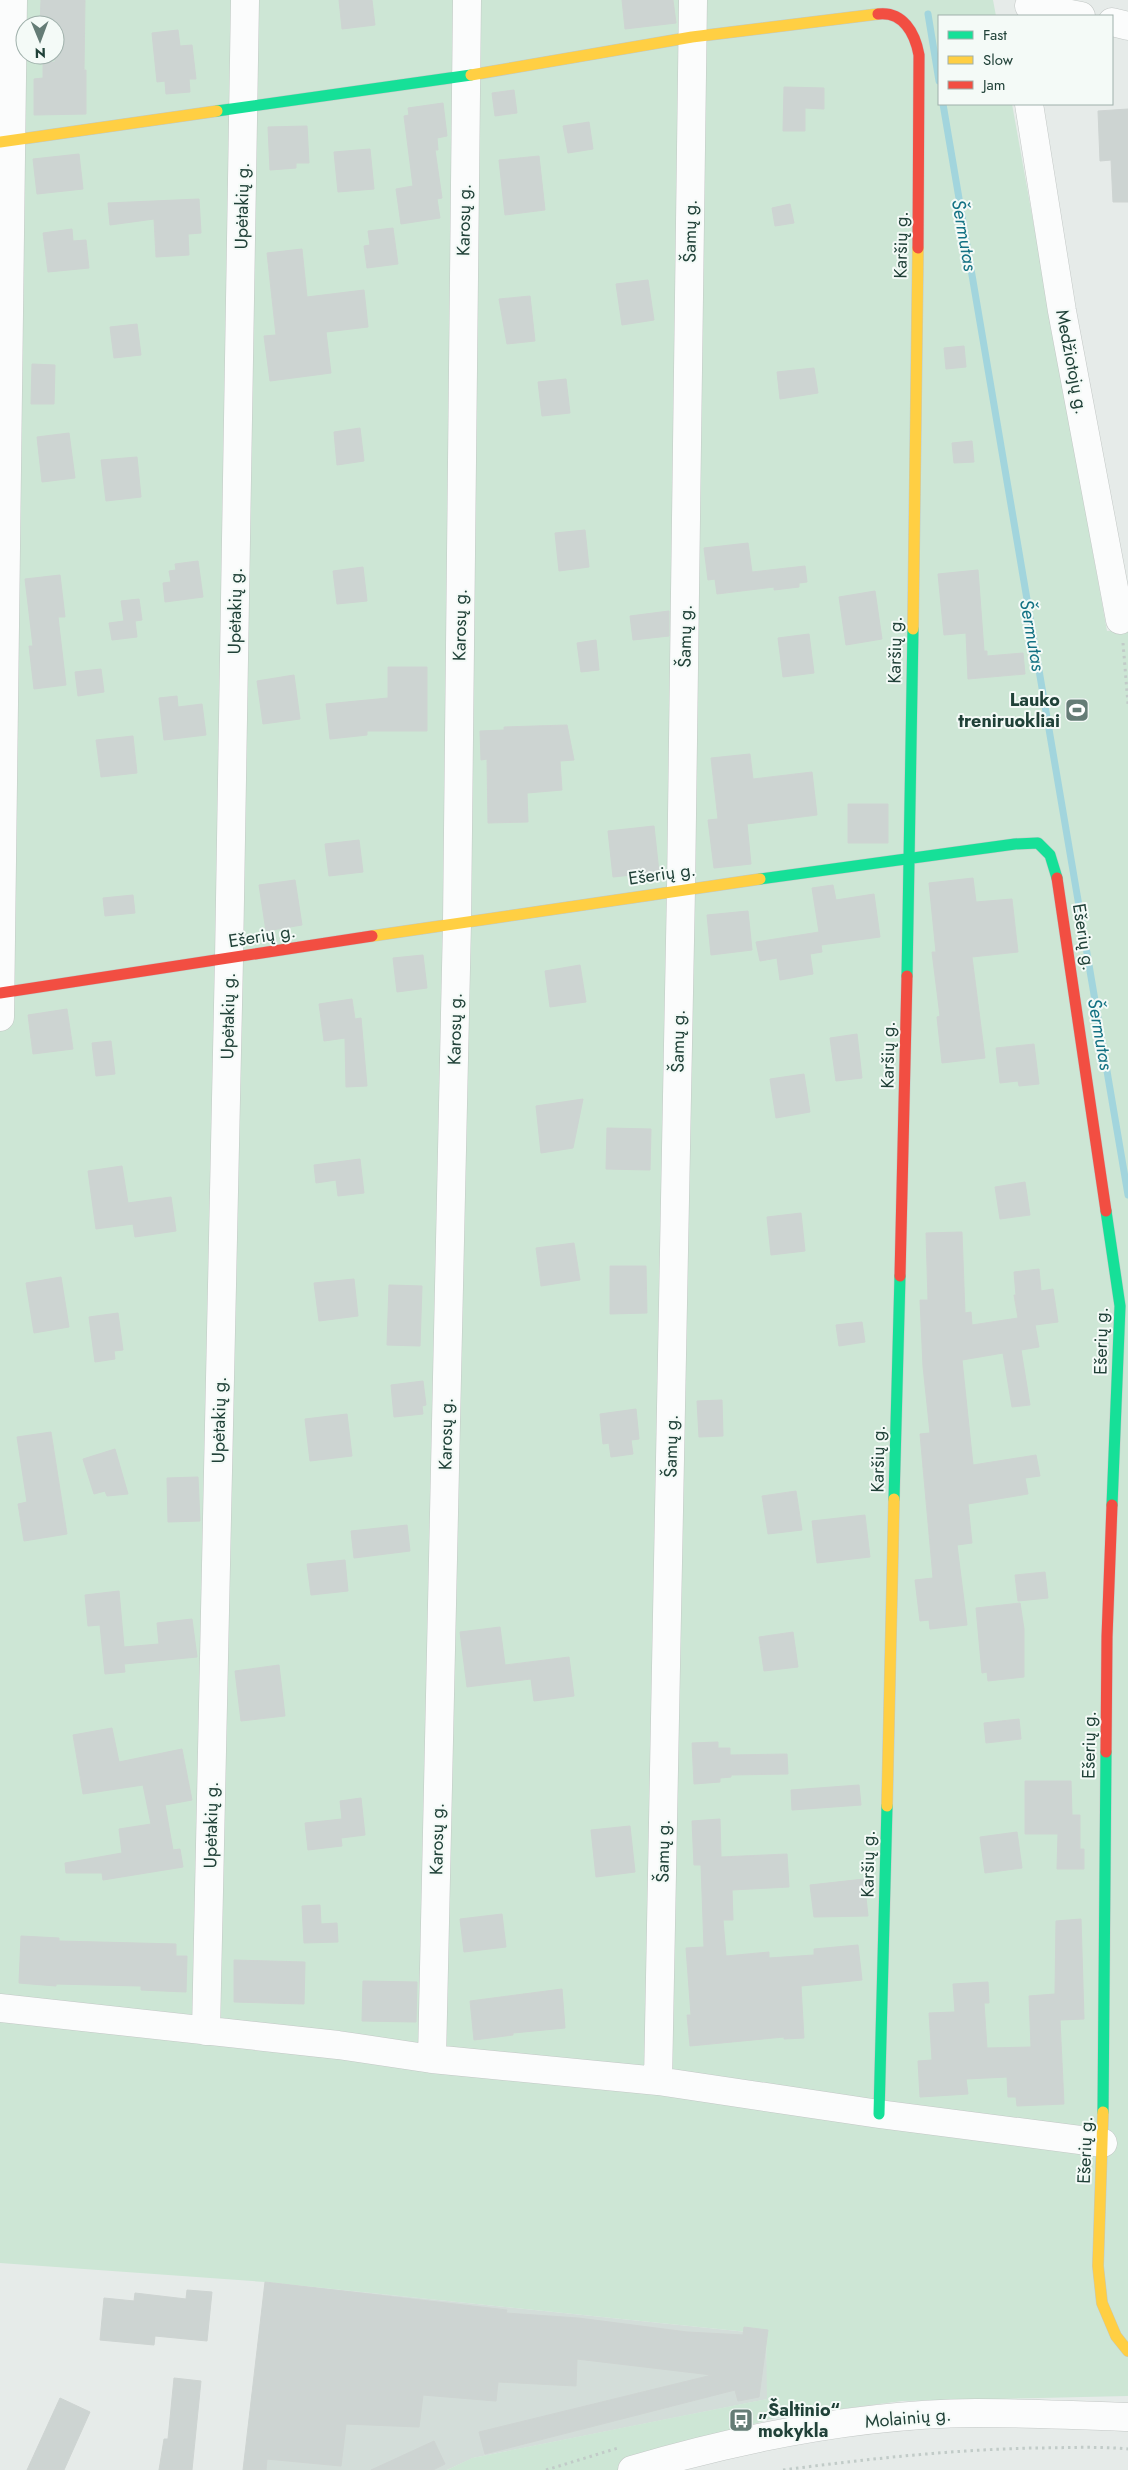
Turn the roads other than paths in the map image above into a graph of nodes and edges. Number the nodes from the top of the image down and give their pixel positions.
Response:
1 (13, 0) edge
2 (245, 0) edge
3 (467, 0) edge
4 (693, 0) edge
5 (1027, 7) edge
6 (1075, 15) edge
7 (1113, 22) edge
8 (1128, 26) edge
9 (692, 38) junction
10 (466, 76) junction
11 (1029, 105) edge
12 (244, 108) junction
13 (6, 141) edge
14 (1120, 620) road end
15 (910, 860) junction
16 (681, 889) junction
17 (457, 924) junction
18 (229, 959) junction
19 (0, 993) edge
20 (0, 1016) edge
21 (0, 2008) edge
22 (206, 2031) junction
23 (432, 2059) junction
24 (658, 2081) junction
25 (879, 2114) junction
26 (1103, 2143) junction
27 (1128, 2351) edge
28 (1128, 2416) edge
29 (632, 2470) edge

1 - 13 street
2 - 12 street, Upėtakių g.
3 - 10 street, Karosų g.
4 - 9 street, Šamų g.
5 - 6 street
7 - 8 street
9 - 10 street
9 - 15 street, Karšių g.
9 - 16 street, Šamų g.
10 - 12 street
10 - 17 street, Karosų g.
11 - 14 street, Medžiotojų g.
12 - 13 street
12 - 18 street, Upėtakių g.
13 - 19 street
15 - 16 street, Ešerių g.
15 - 25 street, Karšių g.
15 - 26 street, Ešerių g.
16 - 17 street, Ešerių g.
16 - 24 street, Šamų g.
17 - 18 street, Ešerių g.
17 - 23 street, Karosų g.
18 - 19 street, Ešerių g.
18 - 22 street, Upėtakių g.
19 - 20 street
21 - 22 street
22 - 23 street
23 - 24 street
24 - 25 street
25 - 26 street
26 - 27 street, Ešerių g.
28 - 29 street, Molainių g.

